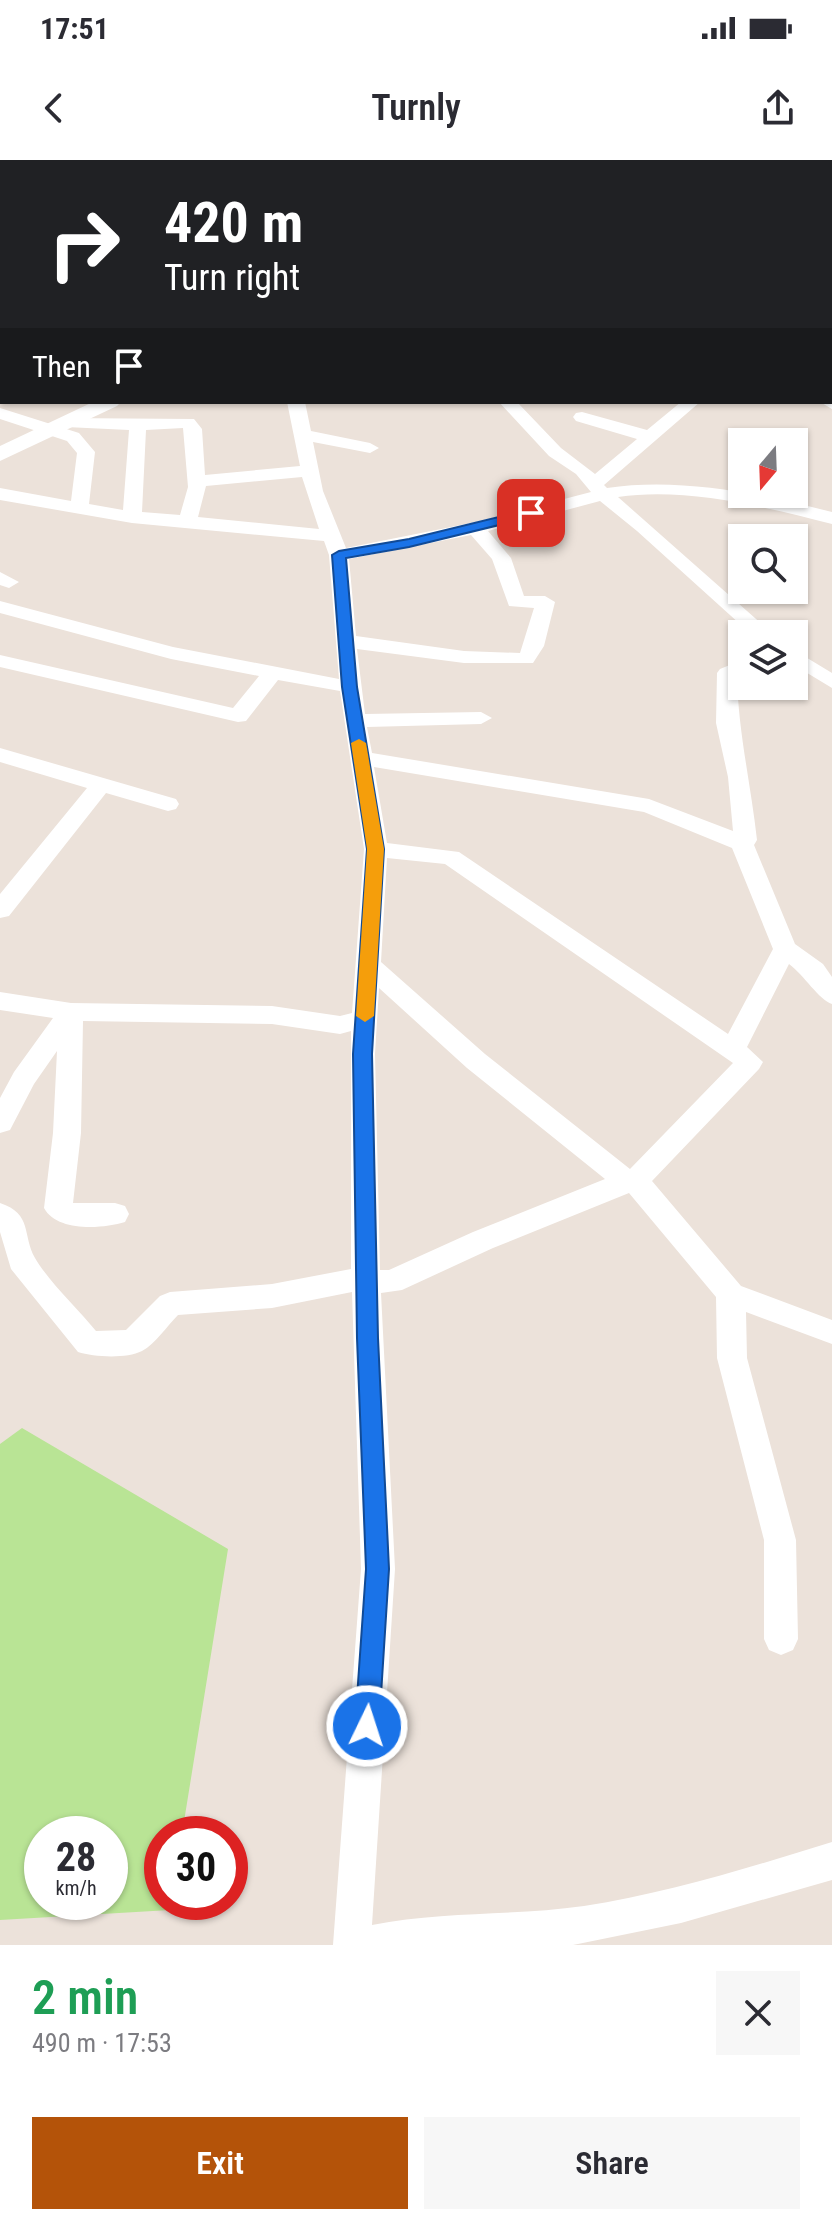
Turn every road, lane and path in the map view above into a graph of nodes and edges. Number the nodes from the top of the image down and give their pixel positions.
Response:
1 (106, 404) edge
2 (296, 404) edge
3 (510, 404) edge
4 (689, 404) edge
5 (0, 413) edge
6 (582, 417) dead end
7 (137, 425) junction
8 (57, 426) junction
9 (303, 435) junction
10 (651, 437) junction
11 (370, 448) dead end
12 (0, 454) edge
13 (310, 471) junction
14 (197, 481) junction
15 (598, 489) junction
16 (0, 494) edge
17 (79, 509) junction
18 (132, 517) junction
19 (832, 518) edge
20 (187, 522) junction
21 (476, 528) junction
22 (335, 546) junction
23 (0, 607) edge
24 (745, 620) edge
25 (346, 641) junction
26 (0, 661) edge
27 (808, 666) edge
28 (273, 672) junction
29 (728, 673) edge
30 (832, 682) edge
31 (350, 687) junction
32 (481, 718) dead end
33 (355, 721) junction
34 (0, 755) edge
35 (361, 758) junction
36 (101, 785) junction
37 (168, 804) dead end
38 (743, 845) junction
39 (376, 849) junction
40 (0, 910) edge
41 (785, 949) junction
42 (368, 964) junction
43 (829, 985) edge
44 (0, 1001) edge
45 (71, 1012) junction
46 (364, 1019) junction
47 (732, 1050) junction
48 (0, 1123) edge
49 (631, 1181) junction
50 (0, 1214) edge
51 (115, 1214) dead end
52 (366, 1281) junction
53 (731, 1294) junction
54 (832, 1332) edge
55 (781, 1639) dead end
56 (832, 1861) edge
57 (352, 1945) edge
58 (368, 1945) edge

1 - 8 street
2 - 9 street
3 - 15 street
4 - 10 street
5 - 8 street
6 - 10 street
7 - 8 street
7 - 14 street
7 - 18 street
8 - 12 street
8 - 17 street
9 - 11 street
9 - 13 street
10 - 15 street
13 - 14 street
13 - 22 street
14 - 20 street
15 - 19 street
15 - 21 street
15 - 24 street
16 - 17 street
17 - 18 street
18 - 20 street
20 - 22 street
21 - 22 street
21 - 25 street
22 - 25 street
23 - 28 street
25 - 31 street
26 - 28 street
27 - 30 street
28 - 31 street
29 - 38 street
31 - 33 street
32 - 33 street
33 - 35 street
34 - 36 street
35 - 38 street
35 - 39 street
36 - 37 street
36 - 40 street
38 - 41 street
39 - 42 street
39 - 47 street
41 - 43 street
41 - 47 street
42 - 46 street
42 - 49 street
44 - 45 street
45 - 46 street
45 - 48 street
45 - 51 street
46 - 52 street
47 - 49 street
49 - 52 street
49 - 53 street
50 - 52 street
52 - 57 street
53 - 54 street
53 - 55 street
56 - 58 street

